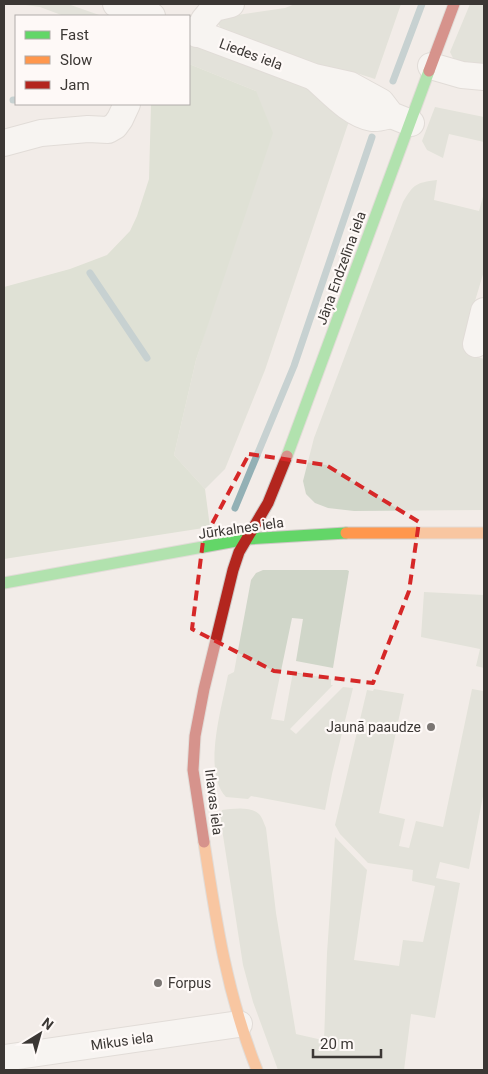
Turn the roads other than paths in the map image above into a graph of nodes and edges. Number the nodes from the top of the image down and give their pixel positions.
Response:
1 (116, 4) edge
2 (231, 4) edge
3 (454, 4) edge
4 (149, 15) edge
5 (193, 32) edge
6 (431, 66) junction
7 (484, 77) edge
8 (127, 105) edge
9 (401, 119) junction
10 (4, 143) edge
11 (484, 310) edge
12 (476, 344) dead end
13 (484, 533) edge
14 (247, 539) junction
15 (4, 583) edge
16 (240, 1024) junction
17 (4, 1058) edge
18 (257, 1070) edge

1 - 4 street
2 - 5 street
3 - 6 street, Jāņa Endzelīna iela
5 - 9 street, Liedes iela
6 - 7 street
6 - 9 street, Jāņa Endzelīna iela
8 - 10 street
9 - 14 street, Jāņa Endzelīna iela
11 - 12 street
13 - 14 street, Jūrkalnes iela
14 - 15 street, Jūrkalnes iela
14 - 16 street, Irlavas iela
16 - 17 street, Mikus iela
16 - 18 street, Irlavas iela

